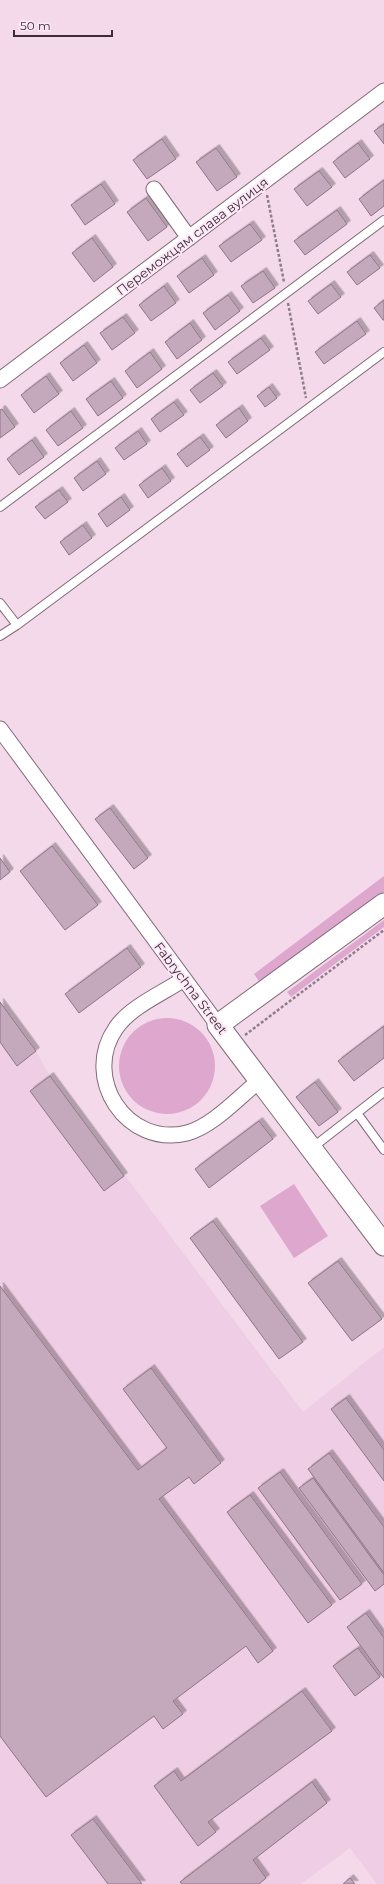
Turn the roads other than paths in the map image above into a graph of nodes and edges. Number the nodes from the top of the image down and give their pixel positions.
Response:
1 (384, 91) edge
2 (154, 189) dead end
3 (384, 220) edge
4 (190, 238) junction
5 (384, 352) edge
6 (0, 380) edge
7 (0, 507) edge
8 (0, 603) edge
9 (17, 625) junction
10 (0, 636) edge
11 (0, 729) edge
12 (384, 904) edge
13 (184, 979) junction
14 (218, 1025) junction
15 (260, 1080) junction
16 (384, 1092) edge
17 (357, 1113) junction
18 (312, 1148) junction
19 (384, 1150) edge
20 (384, 1244) edge

1 - 4 street, Переможцям слава вулиця
2 - 4 street
3 - 7 lane
4 - 6 street, Переможцям слава вулиця
5 - 9 lane
8 - 9 lane
9 - 10 lane
11 - 13 street, Fabrychna Street
12 - 14 street
13 - 14 street, Fabrychna Street
13 - 15 street
14 - 15 street, Fabrychna Street
15 - 18 street, Fabrychna Street
16 - 17 lane
17 - 18 lane
17 - 19 lane
18 - 20 street, Fabrychna Street

